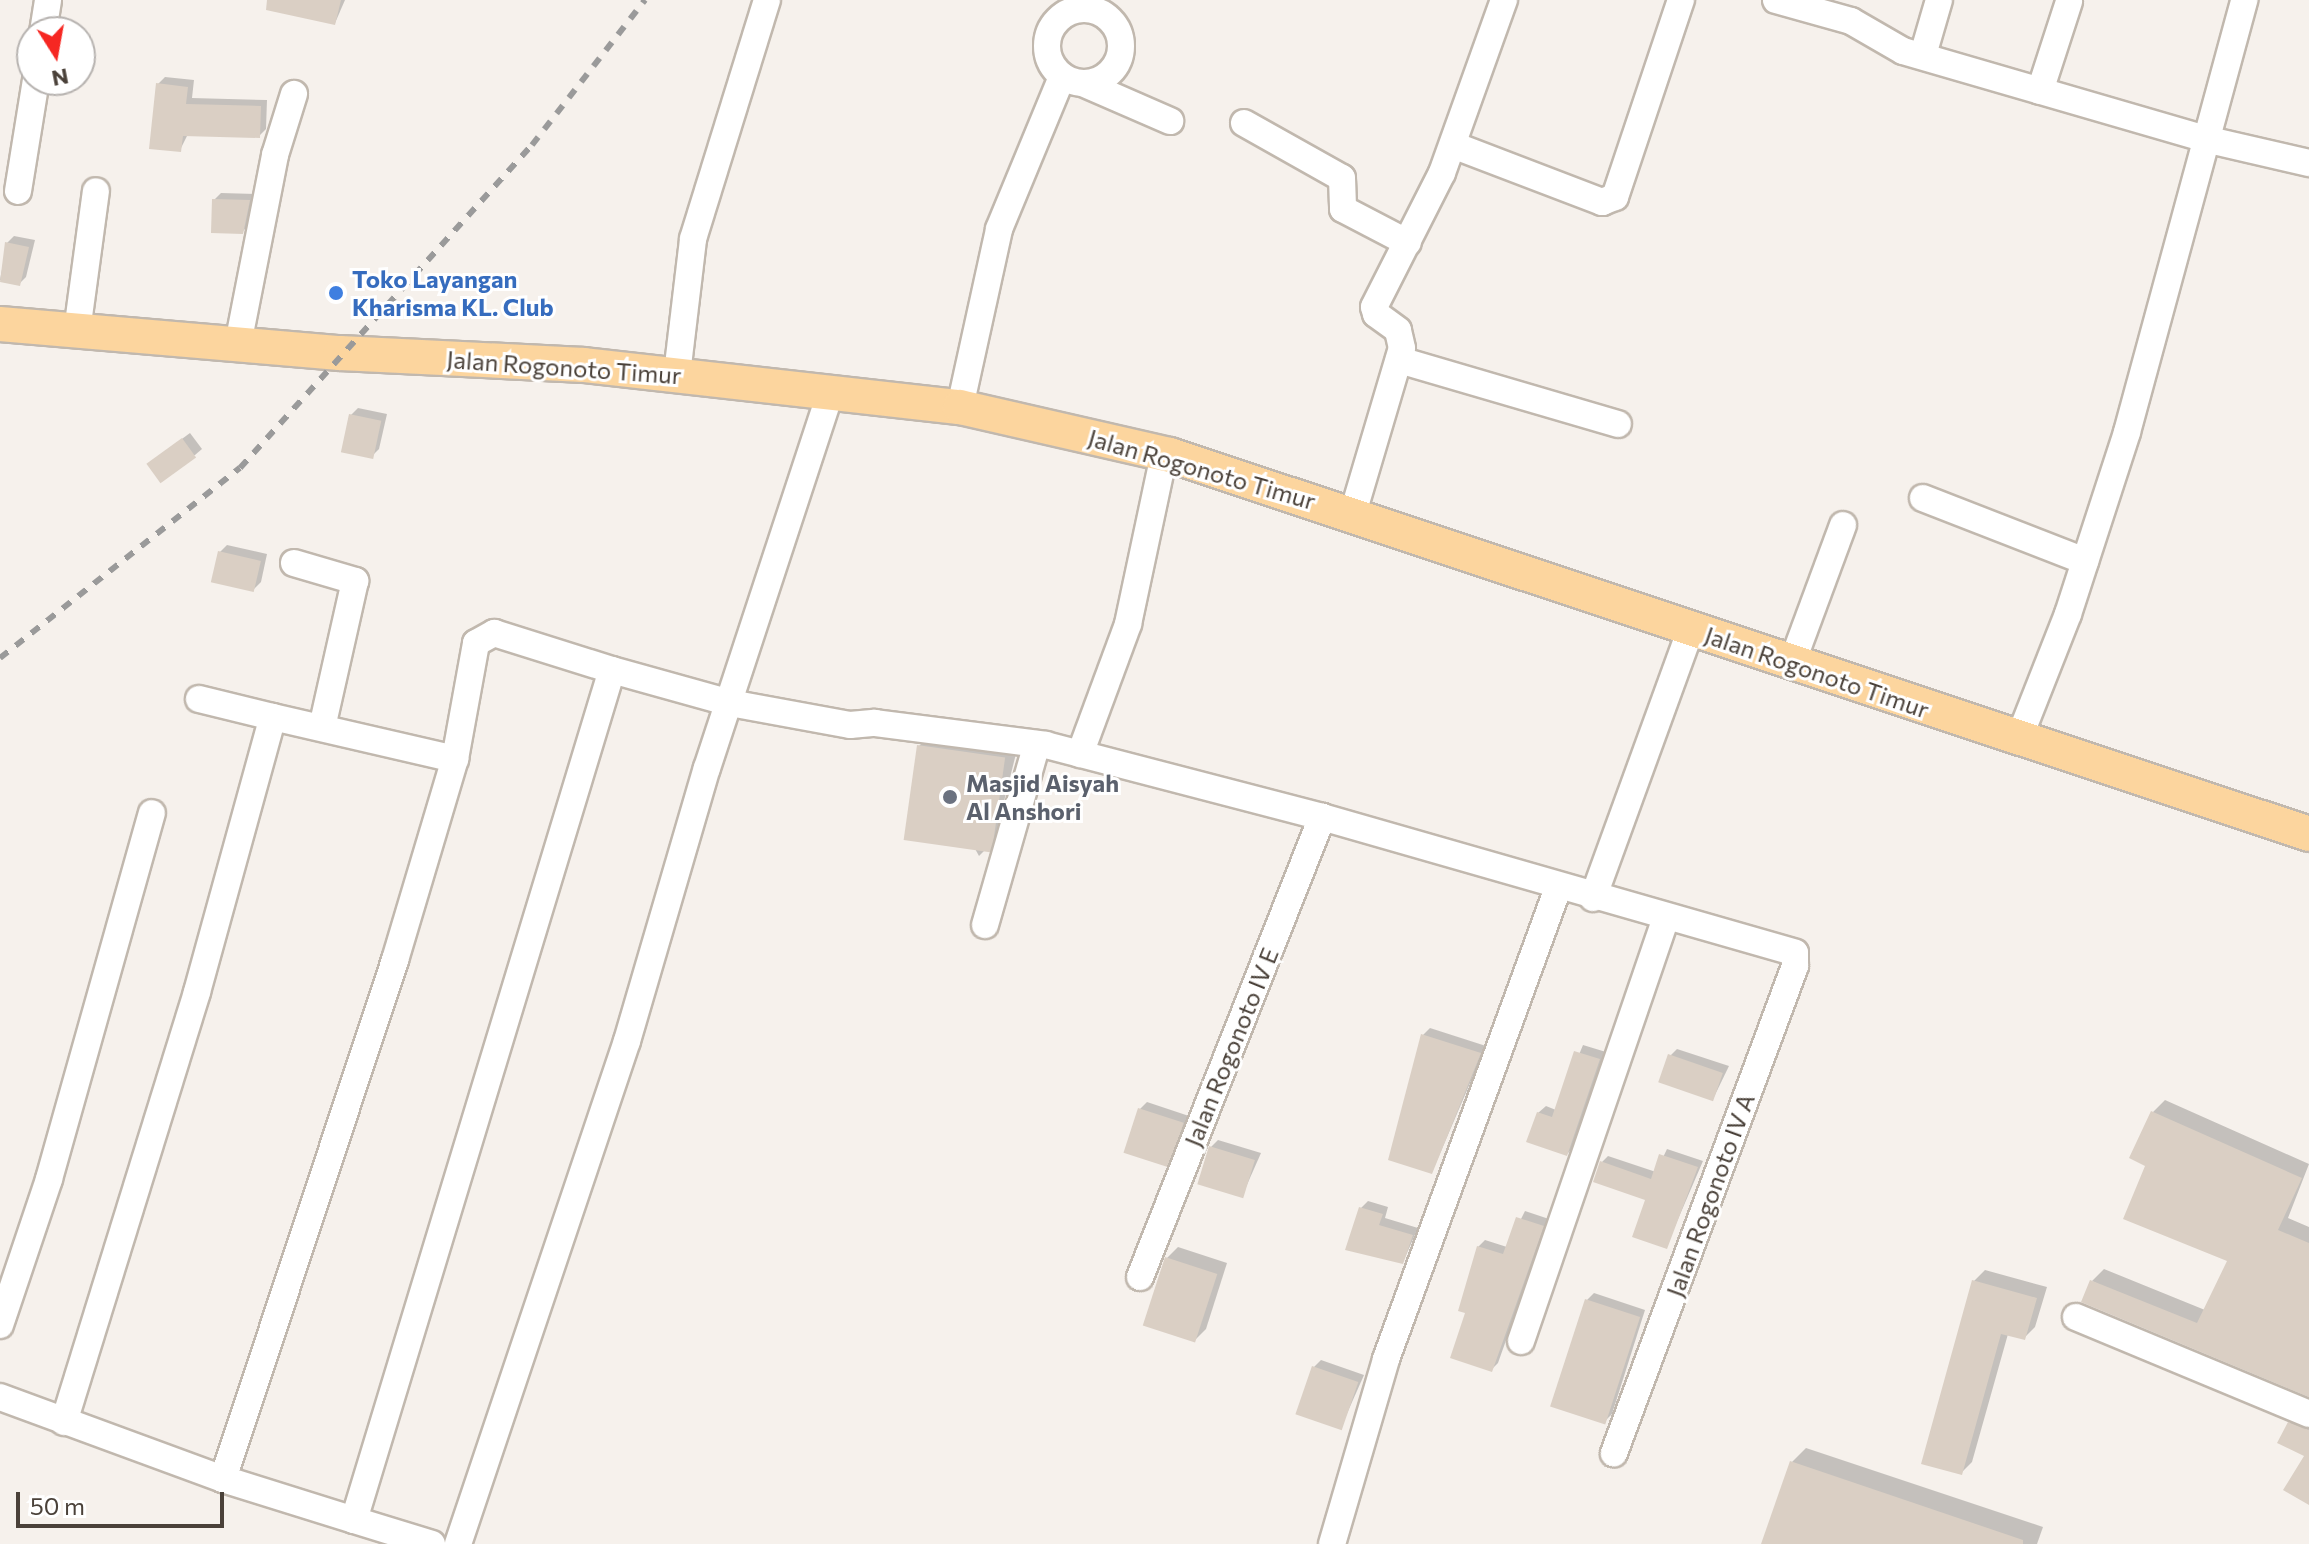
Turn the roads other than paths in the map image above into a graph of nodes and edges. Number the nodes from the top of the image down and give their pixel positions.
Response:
1 (767, 0) edge
2 (1504, 0) edge
3 (1681, 0) edge
4 (1776, 0) edge
5 (1939, 0) edge
6 (2244, 0) edge
7 (2069, 2) edge
8 (1923, 55) junction
9 (2040, 91) junction
10 (294, 94) dead end
11 (33, 96) edge
12 (1170, 121) dead end
13 (1244, 123) dead end
14 (2205, 139) junction
15 (1453, 145) junction
16 (2309, 163) edge
17 (18, 191) dead end
18 (96, 191) dead end
19 (1408, 243) junction
20 (0, 324) edge
21 (77, 331) junction
22 (238, 344) junction
23 (1399, 360) junction
24 (677, 374) junction
25 (831, 390) junction
26 (960, 407) junction
27 (1618, 424) dead end
28 (1164, 454) junction
29 (1923, 498) dead end
30 (1353, 513) junction
31 (1843, 525) dead end
32 (2085, 561) junction
33 (294, 563) dead end
34 (1691, 629) junction
35 (1792, 663) junction
36 (612, 670) junction
37 (199, 699) dead end
38 (730, 703) junction
39 (273, 717) junction
40 (322, 727) junction
41 (2018, 741) junction
42 (1037, 744) junction
43 (1080, 754) junction
44 (455, 759) junction
45 (152, 813) dead end
46 (1322, 817) junction
47 (2309, 834) edge
48 (1558, 888) junction
49 (1593, 898) junction
50 (1665, 920) junction
51 (985, 925) dead end
52 (1140, 1277) dead end
53 (2076, 1317) dead end
54 (0, 1325) edge
55 (1521, 1341) dead end
56 (0, 1397) edge
57 (2309, 1414) edge
58 (64, 1422) junction
59 (1614, 1453) dead end
60 (223, 1479) junction
61 (354, 1520) junction
62 (432, 1544) edge
63 (458, 1544) edge
64 (1332, 1544) edge

1 - 24 street
2 - 15 street
3 - 15 street
4 - 8 street
5 - 8 street
6 - 14 street
7 - 9 street
8 - 9 street
9 - 14 street
10 - 22 street
11 - 17 street
12 - 26 street
13 - 19 street
14 - 16 street
14 - 32 street
15 - 19 street
18 - 21 street
19 - 23 street
20 - 21 main road, Jalan Rogonoto Timur
21 - 22 main road, Jalan Rogonoto Timur
22 - 24 main road, Jalan Rogonoto Timur
23 - 27 street
23 - 30 street
24 - 25 main road, Jalan Rogonoto Timur
25 - 26 main road, Jalan Rogonoto Timur
25 - 38 street
26 - 28 main road, Jalan Rogonoto Timur
28 - 30 main road, Jalan Rogonoto Timur
28 - 43 street
29 - 32 street
30 - 34 main road, Jalan Rogonoto Timur
31 - 35 street
32 - 41 street
33 - 40 street
34 - 35 main road, Jalan Rogonoto Timur
34 - 49 street
35 - 41 main road, Jalan Rogonoto Timur
36 - 38 street
36 - 44 street
36 - 61 street
37 - 39 street
38 - 42 street
38 - 63 street
39 - 40 street
39 - 58 street
40 - 44 street
41 - 47 main road, Jalan Rogonoto Timur
42 - 43 street
42 - 51 street
43 - 46 street
44 - 60 street
45 - 54 street
46 - 48 street
46 - 52 street, Jalan Rogonoto IV E
48 - 49 street
48 - 64 street
49 - 50 street
50 - 55 street
50 - 59 street, Jalan Rogonoto IV A
53 - 57 street
56 - 58 street
58 - 60 street
60 - 61 street
61 - 62 street

